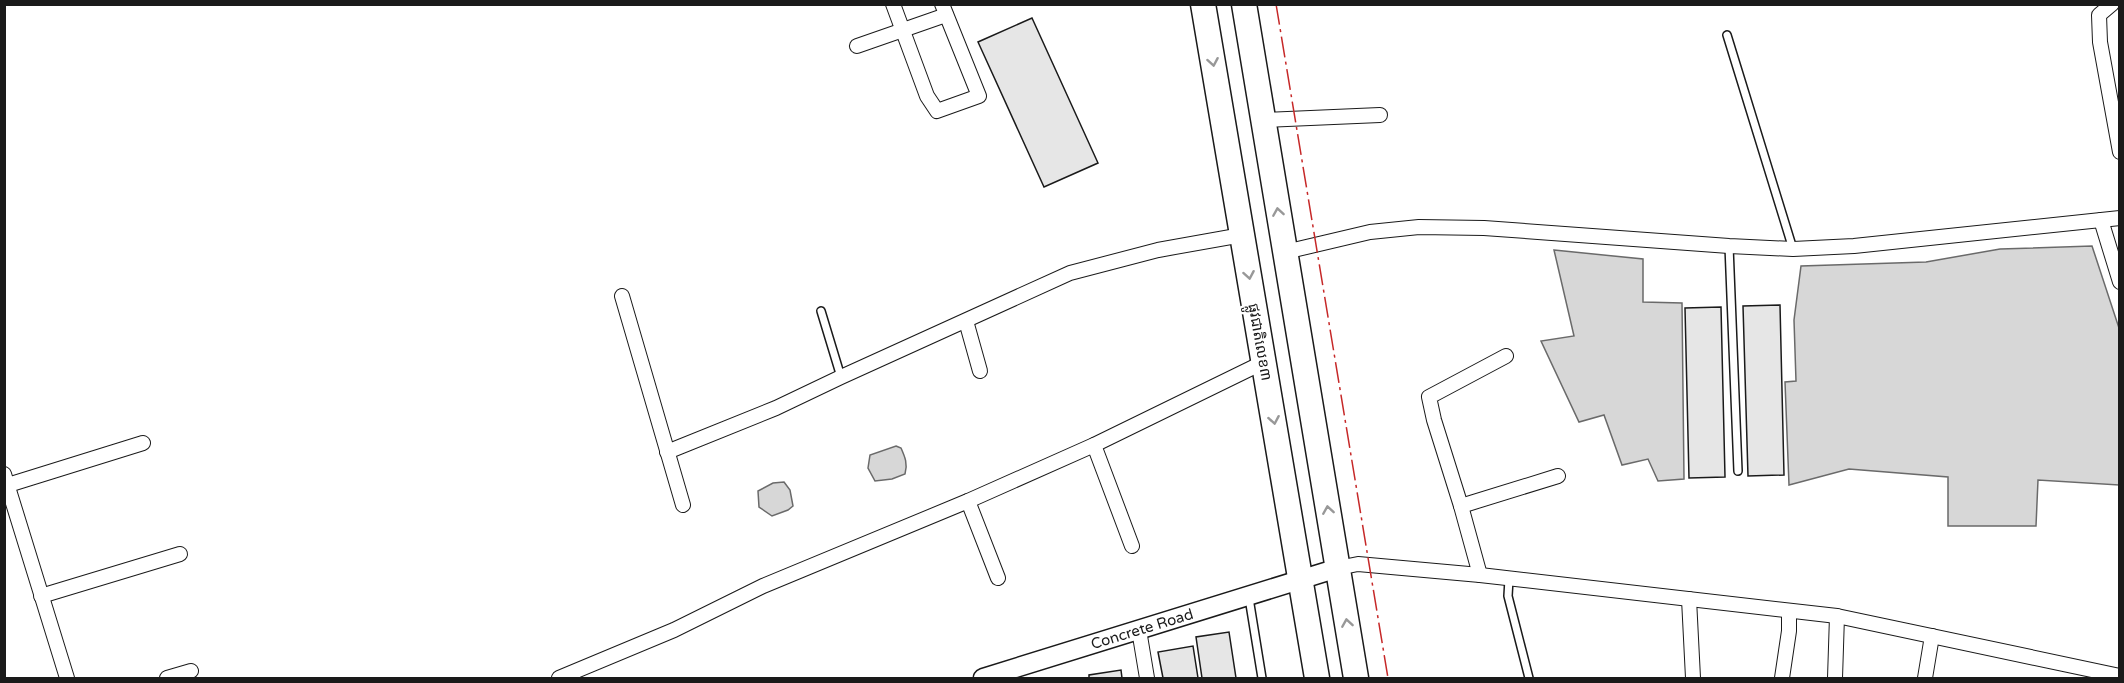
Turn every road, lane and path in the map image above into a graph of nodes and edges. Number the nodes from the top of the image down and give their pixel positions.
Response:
1 (893, 4) edge
2 (1203, 4) edge
3 (1244, 4) edge
4 (2112, 4) edge
5 (944, 10) edge
6 (903, 30) junction
7 (1727, 35) dead end
8 (857, 46) dead end
9 (1380, 115) dead end
10 (1263, 120) junction
11 (2120, 152) edge
12 (2120, 218) edge
13 (2101, 220) junction
14 (1242, 235) junction
15 (1729, 246) junction
16 (1793, 249) junction
17 (1285, 252) junction
18 (2120, 282) edge
19 (622, 296) dead end
20 (821, 311) dead end
21 (966, 321) junction
22 (1506, 356) dead end
23 (1264, 362) junction
24 (980, 371) dead end
25 (841, 377) junction
26 (143, 443) dead end
27 (1094, 445) junction
28 (667, 452) junction
29 (1738, 471) dead end
30 (1558, 476) dead end
31 (6, 479) edge
32 (968, 501) junction
33 (683, 505) dead end
34 (1461, 506) junction
35 (1132, 546) dead end
36 (180, 554) dead end
37 (1338, 568) junction
38 (1480, 575) junction
39 (998, 578) dead end
40 (1301, 579) junction
41 (1509, 579) junction
42 (1249, 595) junction
43 (41, 596) junction
44 (1689, 599) junction
45 (1789, 611) junction
46 (1837, 616) junction
47 (1139, 630) junction
48 (1932, 636) junction
49 (191, 671) dead end
50 (2120, 676) edge
51 (67, 678) edge
52 (166, 678) edge
53 (559, 678) edge
54 (983, 678) edge
55 (1147, 678) edge
56 (1262, 678) edge
57 (1317, 678) edge
58 (1356, 678) edge
59 (1529, 678) edge
60 (1693, 678) edge
61 (1782, 678) edge
62 (1835, 678) edge
63 (1925, 678) edge

1 - 6 street
2 -> 14 highway, ផ្លូវជាតិលេខ៣
3 - 10 highway
4 - 11 street
5 - 6 street
5 - 6 street
6 - 8 street
7 - 16 lane
9 - 10 street
17 -> 10 highway
12 - 13 street
13 - 16 street
13 - 18 street
14 - 21 street
14 -> 23 highway, ផ្លូវជាតិលេខ៣
15 - 16 street
15 - 17 street
15 - 29 lane
37 -> 17 highway
19 - 28 street
20 - 25 lane
21 - 24 street
21 - 25 street
22 - 34 street
23 - 27 street
23 -> 40 highway, ផ្លូវជាតិលេខ៣
25 - 28 street
26 - 31 street
27 - 32 street
27 - 35 street
28 - 33 street
30 - 34 street
31 - 43 street
32 - 39 street
32 - 53 street
34 - 38 street
36 - 43 street
37 - 38 street
37 - 40 street, Concrete Road
58 -> 37 highway
38 - 41 street
40 - 42 street, Concrete Road
40 - 57 highway, ផ្លូវជាតិលេខ៣
41 - 44 street
41 - 59 lane
42 - 47 street, Concrete Road
42 - 56 lane
43 - 51 street
44 - 45 street
44 - 60 street
45 - 46 street
45 - 61 street
46 - 48 street
46 - 62 street
47 - 54 street, Concrete Road
47 - 55 street
48 - 50 street
48 - 63 street
49 - 52 street

